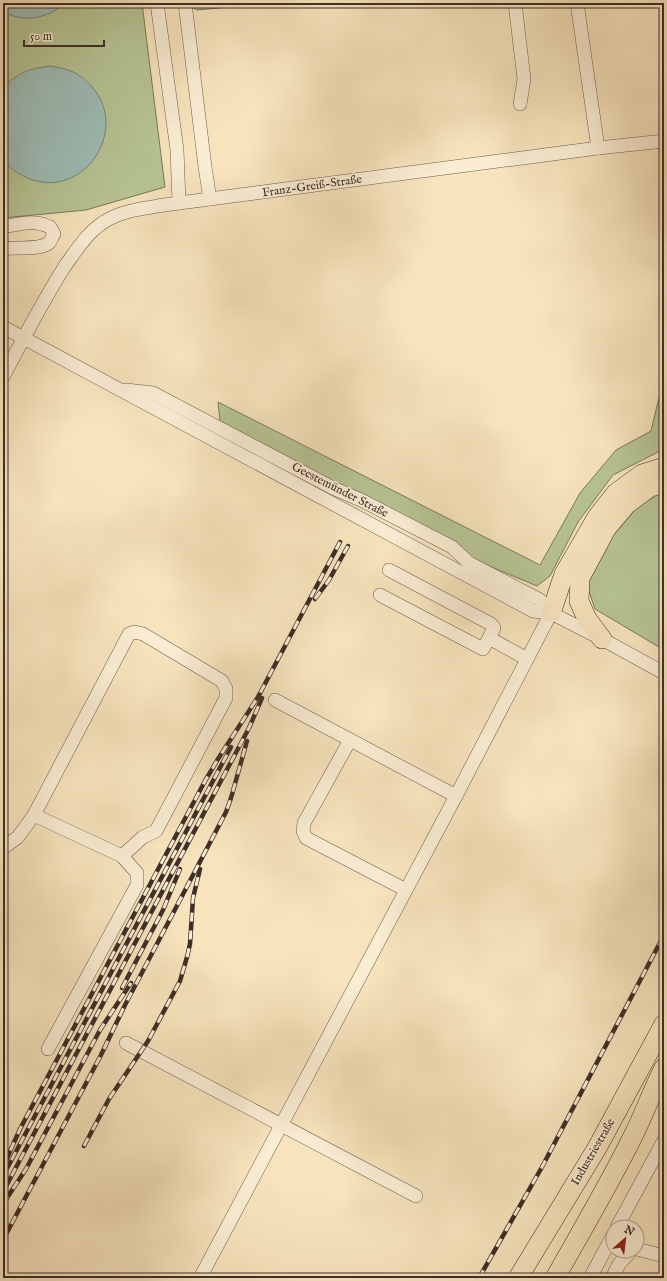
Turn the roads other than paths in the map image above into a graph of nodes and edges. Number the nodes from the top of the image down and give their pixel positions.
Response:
1 (157, 3) edge
2 (185, 3) edge
3 (515, 3) edge
4 (577, 3) edge
5 (520, 104) dead end
6 (664, 141) edge
7 (598, 148) junction
8 (210, 199) junction
9 (179, 203) junction
10 (3, 226) edge
11 (3, 249) edge
12 (3, 327) edge
13 (24, 338) junction
14 (3, 377) edge
15 (119, 390) junction
16 (664, 467) edge
17 (664, 483) edge
18 (389, 570) dead end
19 (580, 578) junction
20 (380, 594) dead end
21 (551, 613) junction
22 (489, 638) junction
23 (602, 639) junction
24 (527, 659) junction
25 (664, 673) edge
26 (275, 700) dead end
27 (350, 740) junction
28 (456, 796) junction
29 (34, 815) junction
30 (3, 848) edge
31 (122, 856) junction
32 (406, 890) junction
33 (664, 1024) edge
34 (126, 1043) dead end
35 (48, 1049) dead end
36 (664, 1068) edge
37 (281, 1125) junction
38 (664, 1140) edge
39 (416, 1196) dead end
40 (621, 1219) edge
41 (605, 1250) edge
42 (645, 1251) edge
43 (664, 1256) edge
44 (624, 1259) edge
45 (200, 1278) edge
46 (518, 1278) edge
47 (555, 1278) edge
48 (590, 1278) edge
49 (612, 1278) edge

1 - 9 street
2 - 8 street
3 - 5 street
4 - 7 street
6 - 7 street, Franz-Greiß-Straße
7 - 8 street, Franz-Greiß-Straße
8 - 9 street, Franz-Greiß-Straße
9 - 13 street, Franz-Greiß-Straße
10 - 11 street
12 - 13 street, Geestemünder Straße
13 - 14 street
13 - 15 street, Geestemünder Straße
15 - 21 street, Geestemünder Straße
15 - 21 street, Geestemünder Straße
16 - 21 highway
17 - 19 highway
18 - 22 street
19 - 21 highway
19 - 23 highway
20 - 22 street
21 - 23 street, Geestemünder Straße
21 - 24 street
22 - 24 street
23 - 25 street, Geestemünder Straße
24 - 28 street
26 - 27 street
27 - 28 street
27 - 32 street
28 - 32 street
29 - 30 street
29 - 31 street
29 - 31 street
31 - 35 street
32 - 37 street
33 - 46 highway, Industriestraße
34 - 37 street
36 - 47 highway
37 - 39 street
37 - 45 street
38 - 40 street
41 - 48 street
42 - 43 street
44 - 49 street

